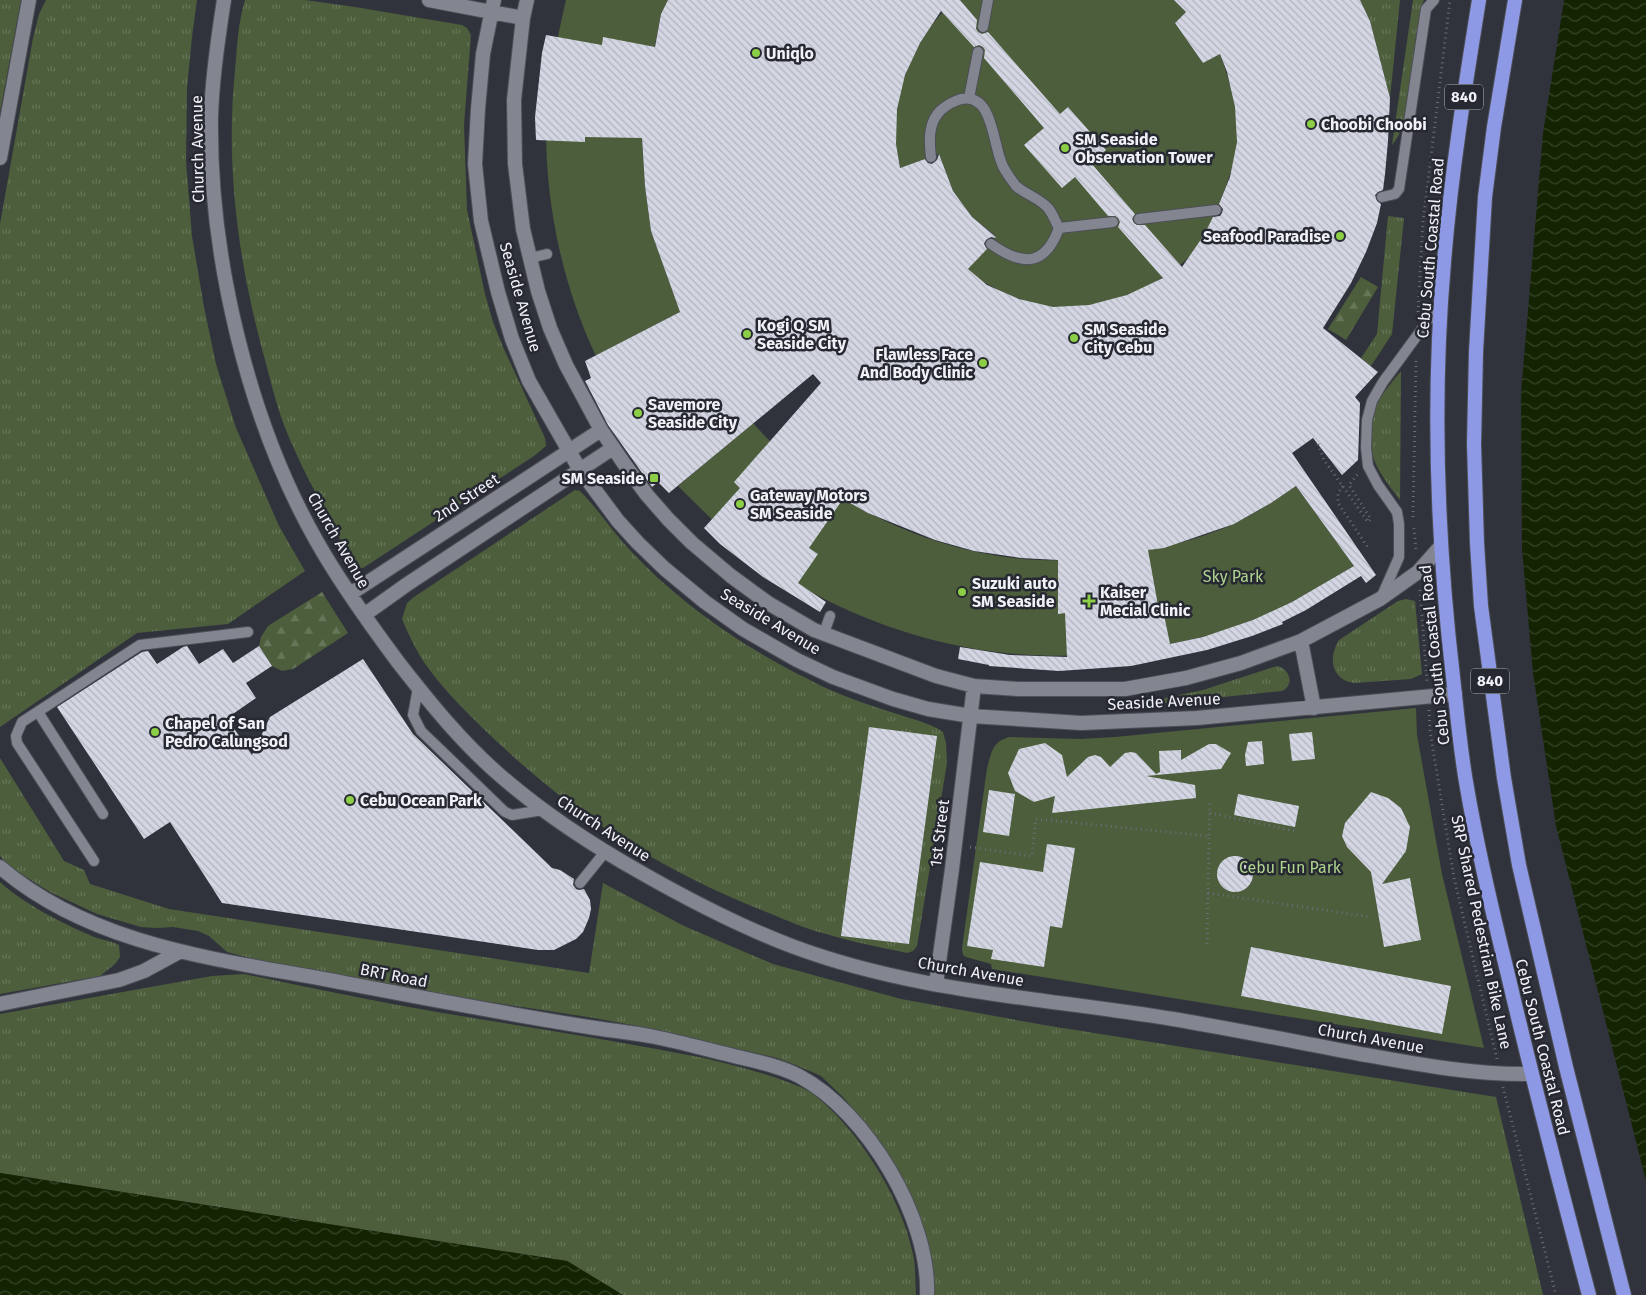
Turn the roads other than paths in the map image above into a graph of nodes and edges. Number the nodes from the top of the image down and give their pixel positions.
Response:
1 (29, 0) edge
2 (224, 0) edge
3 (429, 0) edge
4 (527, 0) edge
5 (988, 0) edge
6 (1434, 0) edge
7 (1478, 0) edge
8 (1515, 0) edge
9 (493, 6) edge
10 (523, 18) junction
11 (983, 27) dead end
12 (978, 52) dead end
13 (969, 98) junction
14 (931, 157) dead end
15 (0, 158) edge
16 (1382, 197) dead end
17 (1216, 210) dead end
18 (1140, 219) dead end
19 (1113, 222) dead end
20 (1059, 228) junction
21 (991, 244) dead end
22 (547, 254) dead end
23 (530, 258) junction
24 (1441, 302) junction
25 (601, 430) junction
26 (613, 448) junction
27 (568, 451) junction
28 (580, 470) junction
29 (1440, 546) junction
30 (350, 594) junction
31 (1380, 599) junction
32 (364, 616) junction
33 (830, 616) dead end
34 (248, 632) dead end
35 (824, 633) junction
36 (1301, 641) junction
37 (974, 686) junction
38 (418, 688) junction
39 (1455, 694) junction
40 (1314, 708) junction
41 (38, 712) junction
42 (971, 716) junction
43 (543, 810) junction
44 (103, 814) dead end
45 (605, 852) junction
46 (94, 861) dead end
47 (0, 867) edge
48 (580, 883) dead end
49 (179, 952) junction
50 (936, 984) junction
51 (0, 1004) edge
52 (1531, 1074) junction
53 (927, 1295) edge
54 (1588, 1295) edge
55 (1624, 1295) edge

1 - 15 street
2 - 30 street, Church Avenue
3 - 9 street
4 - 10 street, Seaside Avenue
5 - 11 lane
6 - 16 lane
7 - 24 highway, Cebu South Coastal Road / 840
8 - 55 highway, Cebu South Coastal Road / 840
9 - 10 street
9 - 27 street, Seaside Avenue
10 - 23 street, Seaside Avenue
12 - 13 lane
13 - 14 lane
13 - 20 lane
17 - 18 lane
19 - 20 lane
20 - 21 lane
22 - 23 lane
23 - 25 street, Seaside Avenue
24 - 29 highway, Cebu South Coastal Road / 840
24 - 31 lane
25 - 26 street, Seaside Avenue
25 - 27 street, 2nd Street
26 - 28 street
26 - 35 street, Seaside Avenue
27 - 28 street, Seaside Avenue
27 - 30 street, 2nd Street
28 - 32 street
28 - 42 street, Seaside Avenue
29 - 31 street, Seaside Avenue
29 - 39 highway, Cebu South Coastal Road / 840
30 - 32 street, Church Avenue
31 - 36 street, Seaside Avenue
32 - 38 street, Church Avenue
33 - 35 lane
34 - 41 lane
35 - 37 street, Seaside Avenue
36 - 37 street, Seaside Avenue
36 - 40 street
37 - 42 street, 1st Street
38 - 43 street, Church Avenue
38 - 43 lane
39 - 40 street, Seaside Avenue
39 - 52 highway, Cebu South Coastal Road / 840
40 - 42 street, Seaside Avenue
41 - 44 lane
41 - 46 lane
42 - 50 street, 1st Street
43 - 45 street, Church Avenue
45 - 48 lane
45 - 50 street, Church Avenue
47 - 49 street, BRT Road
49 - 51 street
49 - 53 street, BRT Road
50 - 52 street, Church Avenue
52 - 54 highway, Cebu South Coastal Road / 840

